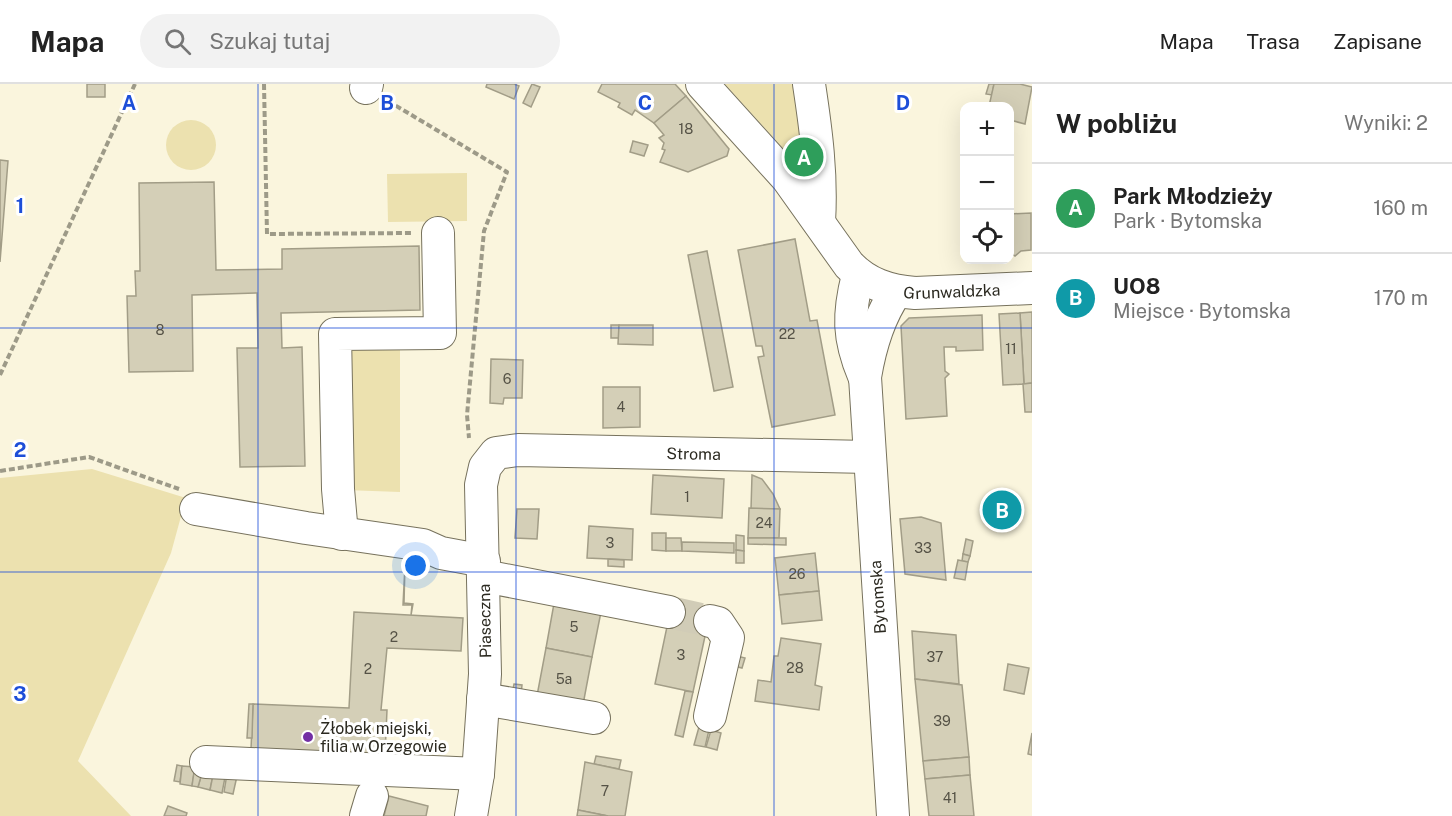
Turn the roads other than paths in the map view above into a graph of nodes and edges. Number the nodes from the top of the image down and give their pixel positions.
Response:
1 (702, 84) edge
2 (809, 84) edge
3 (819, 222) junction
4 (438, 233) road end
5 (875, 283) junction
6 (1032, 288) edge
7 (518, 450) joint
8 (869, 457) junction
9 (191, 501) road end
10 (342, 534) junction
11 (483, 556) junction
12 (669, 612) tunnel mouth
13 (710, 621) tunnel mouth
14 (483, 699) junction
15 (710, 716) dead end
16 (594, 718) dead end
17 (206, 762) dead end
18 (478, 774) junction
19 (471, 816) edge
20 (893, 816) edge

1 - 3 street
2 - 3 street
3 - 5 street
4 - 10 street
5 - 6 street, Grunwaldzka
5 - 8 street, Bytomska
7 - 8 street, Stroma
7 - 11 street, Piaseczna
8 - 20 street, Bytomska
9 - 10 street
10 - 11 street
11 - 12 street
11 - 14 street, Piaseczna
13 - 15 street
14 - 16 street
14 - 18 street, Piaseczna
17 - 18 street
18 - 19 street, Piaseczna

